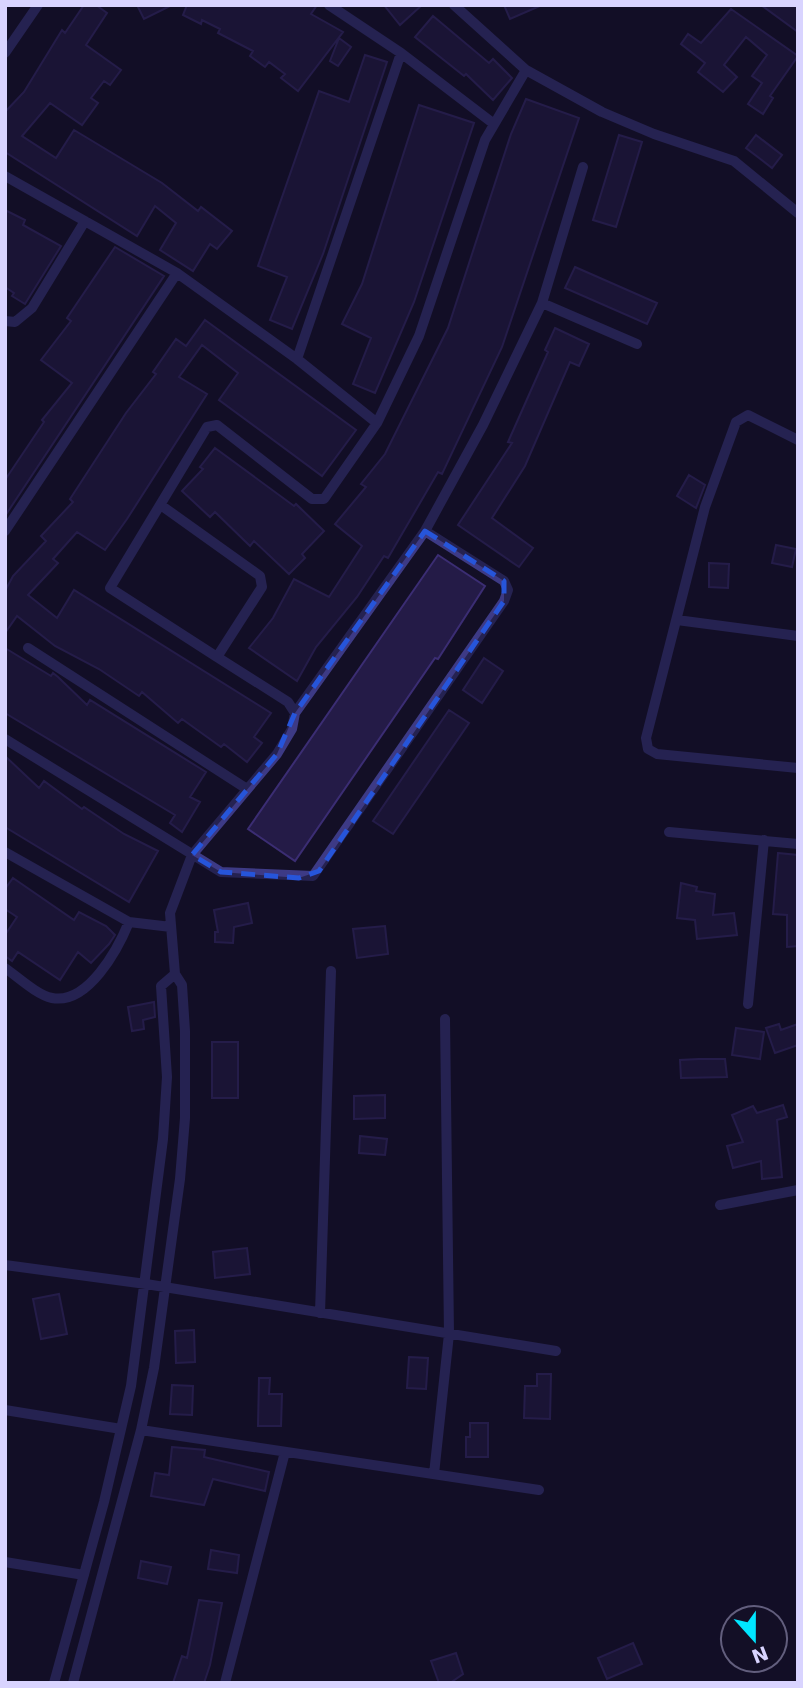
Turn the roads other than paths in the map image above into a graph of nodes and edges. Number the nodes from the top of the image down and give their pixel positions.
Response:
1 (38, 5) edge
2 (330, 5) edge
3 (454, 5) edge
4 (5, 53) edge
5 (401, 53) junction
6 (526, 71) junction
7 (494, 124) junction
8 (583, 167) dead end
9 (5, 176) edge
10 (798, 214) edge
11 (85, 220) junction
12 (177, 273) junction
13 (541, 303) junction
14 (5, 321) edge
15 (637, 344) dead end
16 (297, 359) junction
17 (377, 423) junction
18 (798, 440) edge
19 (162, 506) junction
20 (5, 531) edge
21 (425, 531) junction
22 (677, 620) junction
23 (798, 636) edge
24 (28, 648) dead end
25 (217, 657) junction
26 (295, 713) junction
27 (5, 739) edge
28 (798, 768) edge
29 (247, 789) junction
30 (669, 832) dead end
31 (764, 840) junction
32 (798, 844) edge
33 (5, 852) edge
34 (192, 855) junction
35 (129, 922) junction
36 (171, 927) junction
37 (5, 968) edge
38 (331, 971) dead end
39 (175, 974) junction
40 (748, 1003) dead end
41 (445, 1018) dead end
42 (163, 1139) junction
43 (183, 1143) junction
44 (798, 1190) edge
45 (720, 1205) dead end
46 (5, 1265) edge
47 (146, 1284) junction
48 (165, 1288) junction
49 (320, 1313) junction
50 (449, 1334) junction
51 (556, 1351) dead end
52 (5, 1410) edge
53 (121, 1429) junction
54 (141, 1430) junction
55 (285, 1452) junction
56 (434, 1474) junction
57 (539, 1490) dead end
58 (104, 1502) junction
59 (121, 1507) junction
60 (5, 1562) edge
61 (84, 1575) junction
62 (54, 1683) edge
63 (73, 1683) edge
64 (225, 1683) edge

1 - 4 street
2 - 5 street
3 - 6 street
5 - 7 street
5 - 16 street
6 - 7 street
6 - 10 street
7 - 17 street
8 - 13 street
9 - 11 street
11 - 12 street
11 - 14 street
12 - 16 street
12 - 20 street
13 - 15 street
13 - 21 street
16 - 17 street
17 - 19 street
18 - 22 street
19 - 25 street
19 - 25 street
21 - 26 street
21 - 34 street
22 - 23 street
22 - 28 street
24 - 29 street
25 - 26 street
26 - 29 street
27 - 34 street
29 - 34 street
30 - 31 street
31 - 32 street
31 - 40 street
33 - 35 street
34 - 36 street
35 - 36 street
35 - 37 street
36 - 39 street
38 - 49 street
39 - 42 street
39 - 43 street
41 - 50 street
42 - 43 street
42 - 47 street
43 - 48 street
44 - 45 street
46 - 47 street
47 - 48 street
47 - 53 street
48 - 49 street
48 - 54 street
49 - 50 street
50 - 51 street
50 - 56 street
52 - 53 street
53 - 58 street
54 - 55 street
54 - 59 street
55 - 56 street
55 - 64 street
56 - 57 street
58 - 59 street
58 - 61 street
59 - 63 street
60 - 61 street
61 - 62 street

